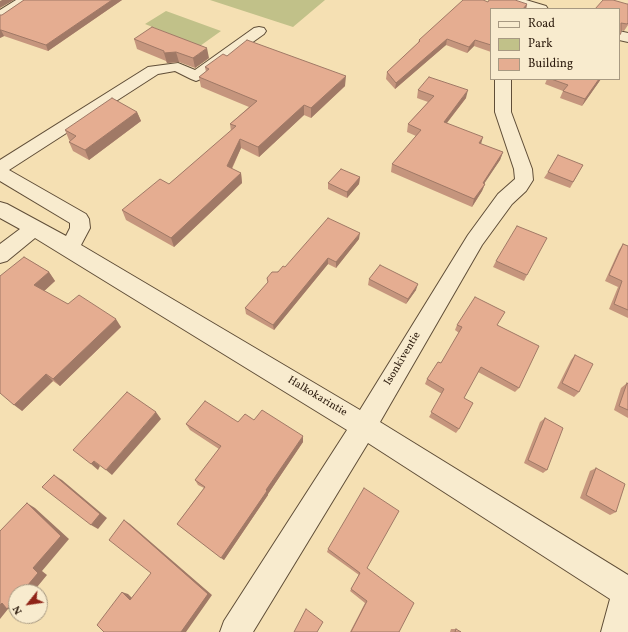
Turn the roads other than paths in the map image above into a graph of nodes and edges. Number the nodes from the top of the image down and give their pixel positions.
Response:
1 (25, 0) edge
2 (513, 0) edge
3 (538, 8) edge
4 (0, 16) edge
5 (259, 31) dead end
6 (503, 80) edge
7 (0, 168) edge
8 (0, 173) edge
9 (0, 209) edge
10 (33, 228) junction
11 (70, 248) junction
12 (0, 255) edge
13 (364, 426) junction
14 (628, 592) edge
15 (235, 632) edge
16 (616, 632) edge

1 - 4 street
2 - 3 street
5 - 7 street
6 - 13 street, Isonkiventie
8 - 11 street
9 - 10 street, Halkokarintie
10 - 11 street, Halkokarintie
10 - 12 street
11 - 13 street, Halkokarintie
13 - 14 street, Halkokarintie
13 - 15 street, Isonkiventie
14 - 16 street

